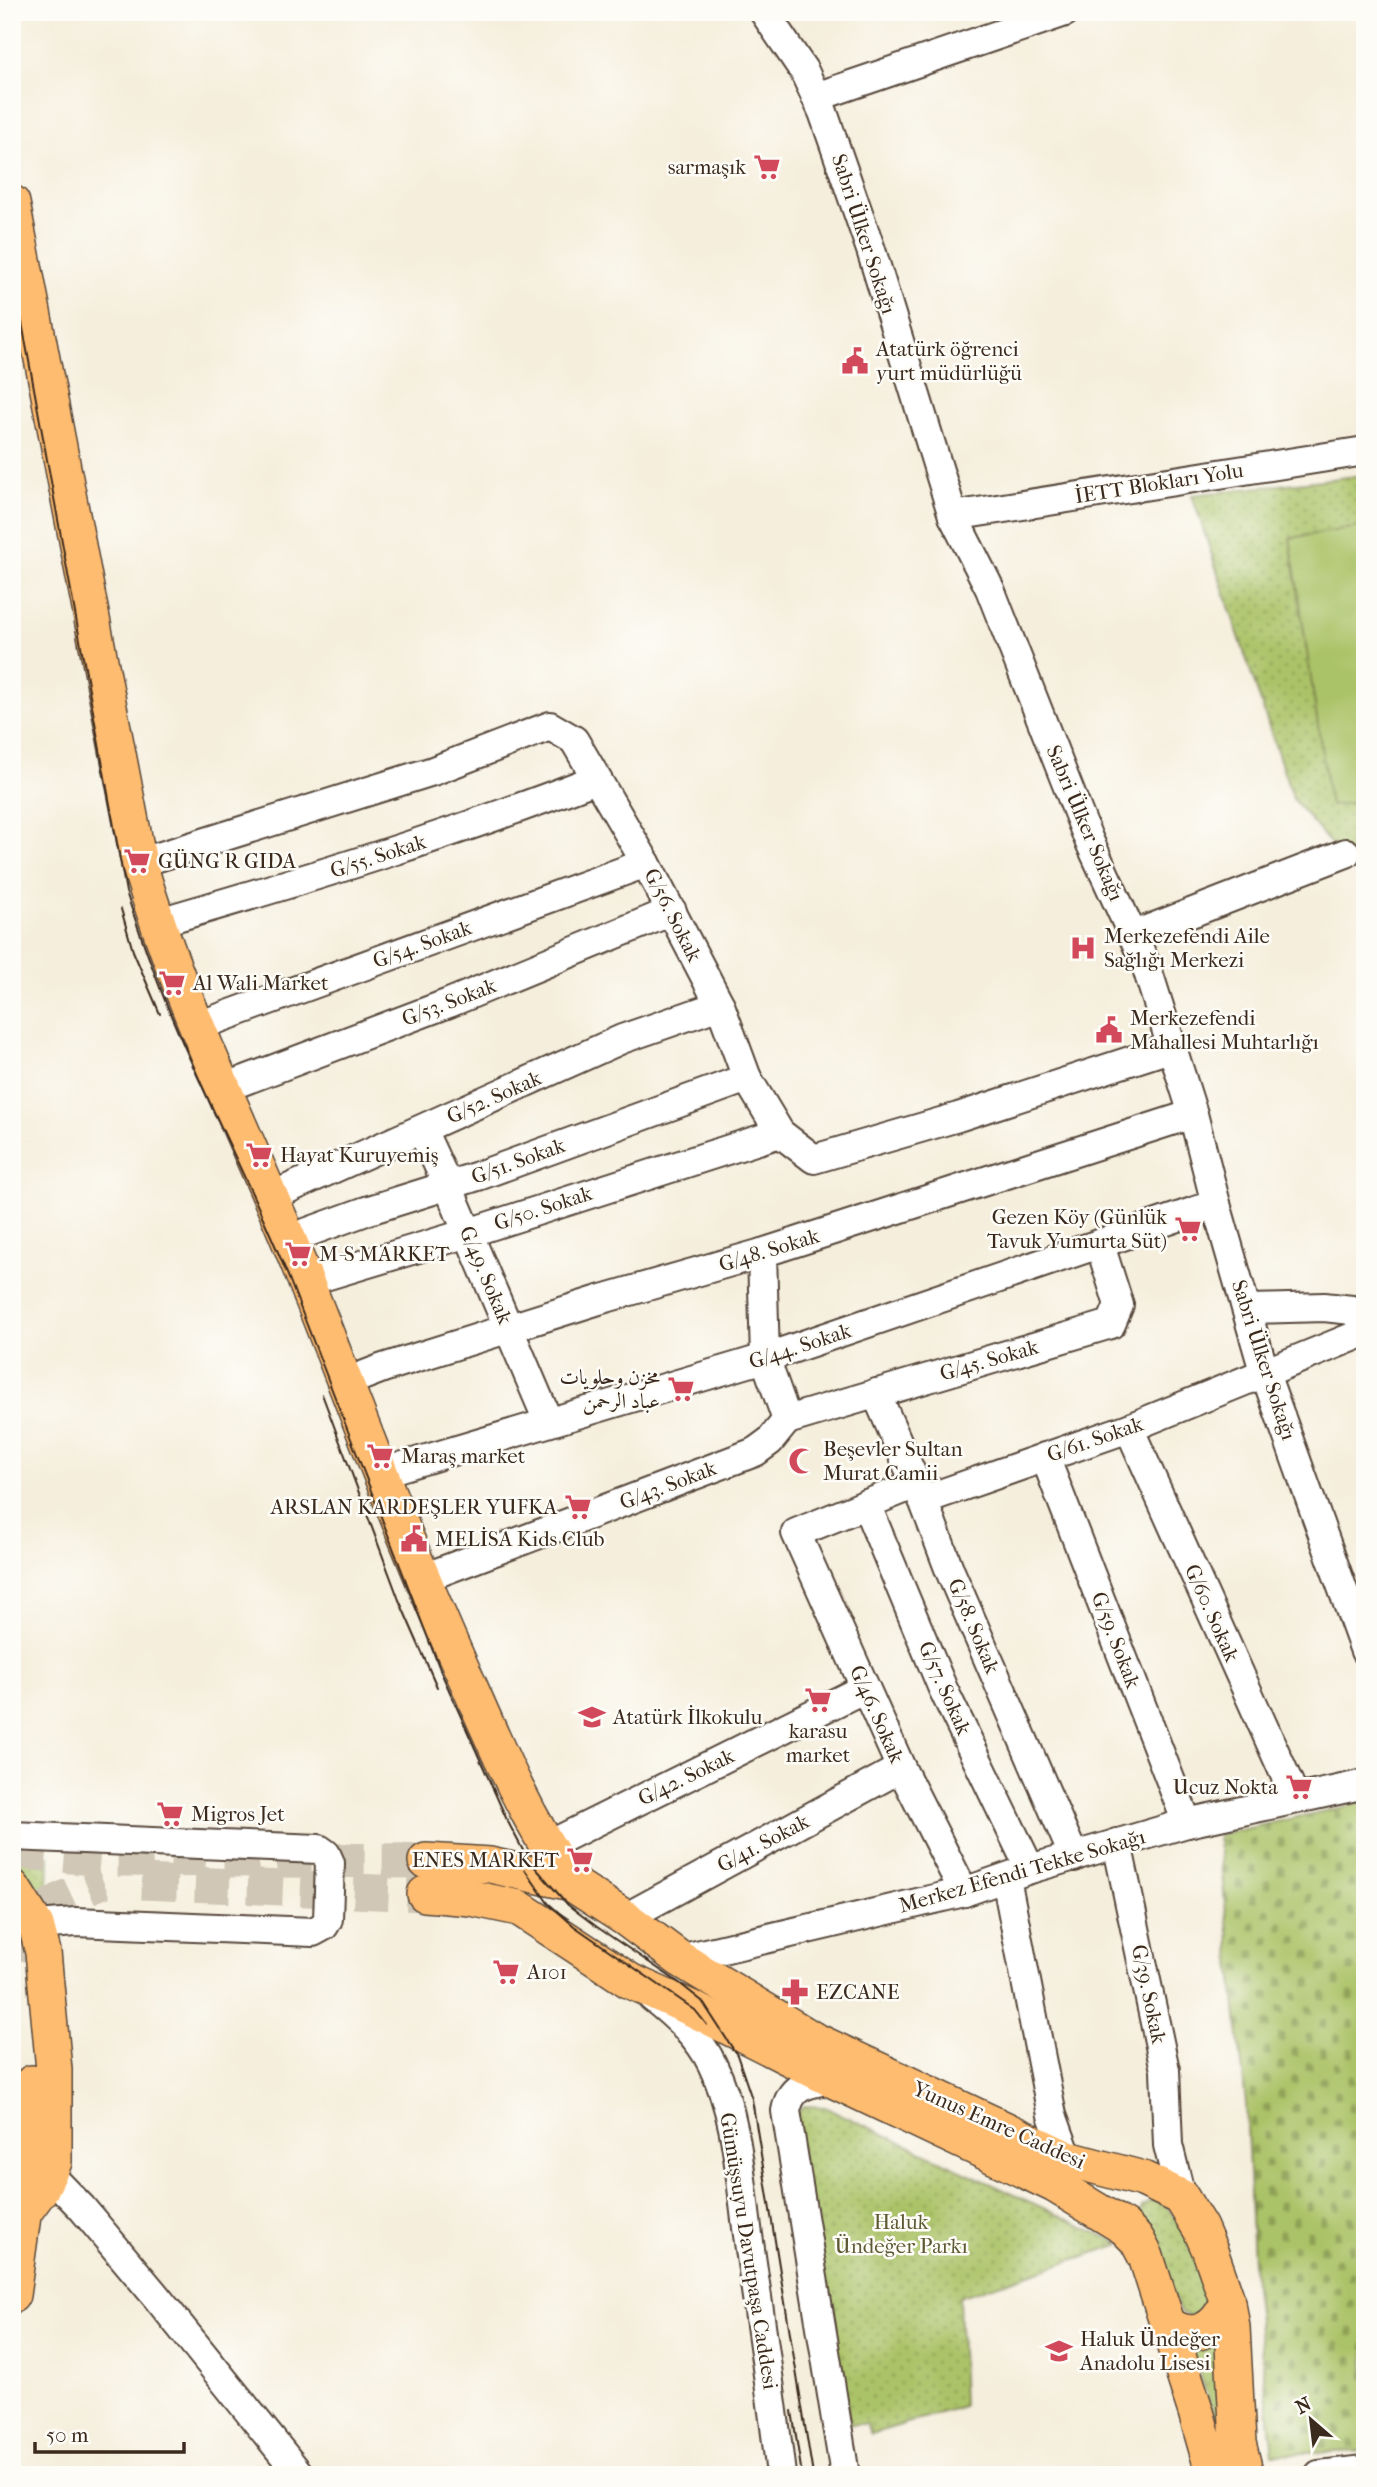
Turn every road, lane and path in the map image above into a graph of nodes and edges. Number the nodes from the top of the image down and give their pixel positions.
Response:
1 (764, 12) edge
2 (1066, 12) edge
3 (816, 97) junction
4 (12, 203) edge
5 (1365, 451) edge
6 (953, 516) junction
7 (596, 779) junction
8 (1346, 853) dead end
9 (139, 863) junction
10 (646, 863) junction
11 (672, 911) junction
12 (156, 923) junction
13 (1134, 935) junction
14 (720, 1005) junction
15 (198, 1026) junction
16 (1173, 1047) junction
17 (747, 1079) junction
18 (224, 1088) junction
19 (1193, 1114) junction
20 (422, 1130) junction
21 (780, 1133) junction
22 (448, 1186) junction
23 (270, 1197) junction
24 (1216, 1204) junction
25 (468, 1233) junction
26 (289, 1239) junction
27 (1100, 1245) junction
28 (762, 1253) junction
29 (305, 1282) junction
30 (1248, 1309) junction
31 (1365, 1324) edge
32 (509, 1330) junction
33 (1365, 1332) edge
34 (765, 1358) junction
35 (1265, 1371) junction
36 (344, 1384) junction
37 (876, 1393) junction
38 (787, 1420) junction
39 (548, 1421) junction
40 (1129, 1428) junction
41 (1045, 1457) junction
42 (380, 1473) junction
43 (920, 1492) junction
44 (866, 1504) junction
45 (421, 1579) junction
46 (1365, 1651) edge
47 (865, 1688) junction
48 (901, 1768) junction
49 (1365, 1784) edge
50 (1295, 1797) junction
51 (1187, 1822) junction
52 (12, 1836) edge
53 (1117, 1843) junction
54 (545, 1847) junction
55 (1073, 1857) junction
56 (1018, 1874) junction
57 (571, 1883) junction
58 (12, 1886) edge
59 (964, 1892) junction
60 (625, 1918) junction
61 (23, 1942) edge
62 (680, 1959) junction
63 (630, 1981) junction
64 (831, 2079) junction
65 (1168, 2145) junction
66 (1068, 2159) junction
67 (50, 2175) junction
68 (1143, 2179) junction
69 (1181, 2197) junction
70 (24, 2212) junction
71 (1124, 2227) junction
72 (12, 2295) edge
73 (1228, 2303) junction
74 (1169, 2325) junction
75 (1365, 2470) edge
76 (300, 2475) edge
77 (781, 2475) edge
78 (845, 2475) edge
79 (1214, 2475) edge
80 (1246, 2475) edge
81 (1319, 2475) edge

1 - 3 street, Sabri Ülker Sokağı
2 - 3 street
3 - 6 street, Sabri Ülker Sokağı
4 - 9 main road
5 - 6 street, İETT Blokları Yolu
6 - 13 street, Sabri Ülker Sokağı
7 - 9 street, G/56. Sokak
7 - 10 street, G/56. Sokak
7 - 12 street, G/55. Sokak
8 - 13 street
9 - 12 main road
10 - 11 street, G/56. Sokak
10 - 15 street, G/54. Sokak
11 - 14 street, G/56. Sokak
11 - 18 street, G/53. Sokak
12 - 15 main road
13 - 16 street, Sabri Ülker Sokağı
14 - 17 street, G/56. Sokak
14 - 20 street, G/52. Sokak
15 - 18 main road
16 - 19 street, Sabri Ülker Sokağı
16 - 21 street, G/56. Sokak
17 - 21 street, G/56. Sokak
17 - 22 street, G/51. Sokak
18 - 23 main road
19 - 24 street, Sabri Ülker Sokağı
19 - 28 street, G/48. Sokak
20 - 22 street, G/49. Sokak
20 - 23 street, G/52. Sokak
21 - 25 street, G/50. Sokak
22 - 25 street, G/49. Sokak
22 - 26 street, G/51. Sokak
23 - 26 main road
24 - 27 street, G/44. Sokak
24 - 30 street, Sabri Ülker Sokağı
25 - 29 street, G/50. Sokak
25 - 32 street, G/49. Sokak
26 - 29 main road
27 - 34 street, G/44. Sokak
27 - 37 street, G/45. Sokak
28 - 32 street, G/48. Sokak
28 - 34 street
29 - 36 main road
30 - 31 street
30 - 35 street, Sabri Ülker Sokağı
32 - 36 street, G/48. Sokak
32 - 39 street, G/49. Sokak
33 - 35 street, G/61. Sokak
34 - 38 street
34 - 39 street, G/44. Sokak
35 - 40 street, G/61. Sokak
35 - 46 street, Sabri Ülker Sokağı
36 - 42 main road
37 - 38 street, G/45. Sokak
37 - 43 street, G/58. Sokak
38 - 45 street, G/43. Sokak
39 - 42 street, G/44. Sokak
40 - 41 street, G/61. Sokak
40 - 50 street, G/60. Sokak
41 - 43 street, G/61. Sokak
41 - 51 street, G/59. Sokak
42 - 45 main road
43 - 44 street
43 - 55 street, G/58. Sokak
44 - 47 street, G/46. Sokak
44 - 56 street, G/57. Sokak
45 - 54 main road
47 - 48 street, G/46. Sokak
47 - 54 street, G/42. Sokak
48 - 59 street, G/46. Sokak
48 - 60 street, G/41. Sokak
49 - 50 street, Merkez Efendi Tekke Sokağı
50 - 51 street, Merkez Efendi Tekke Sokağı
51 - 53 street, Merkez Efendi Tekke Sokağı
52 - 61 street
53 - 55 street, Merkez Efendi Tekke Sokağı
53 - 65 street, G/39. Sokak
54 - 57 main road
55 - 56 street, Merkez Efendi Tekke Sokağı
56 - 59 street, Merkez Efendi Tekke Sokağı
56 - 66 street, G/57. Sokak
57 - 60 main road, Yunus Emre Caddesi
57 - 63 main road, Yunus Emre Caddesi
58 - 61 main road
59 - 62 street, Merkez Efendi Tekke Sokağı
60 - 62 main road, Yunus Emre Caddesi
61 - 67 main road
61 - 70 main road
62 - 66 main road, Yunus Emre Caddesi
63 - 64 main road, Yunus Emre Caddesi
63 - 77 street, Gümüşsuyu Davutpaşa Caddesi
64 - 71 main road, Yunus Emre Caddesi
64 - 78 street
65 - 68 street
65 - 69 street, G/39. Sokak
66 - 68 main road, Yunus Emre Caddesi
67 - 70 main road
67 - 76 street
68 - 69 main road, Yunus Emre Caddesi
68 - 71 main road
69 - 73 main road
70 - 72 main road
71 - 74 main road, Yunus Emre Caddesi
73 - 74 main road
73 - 80 main road
74 - 79 main road, Yunus Emre Caddesi
75 - 81 street

